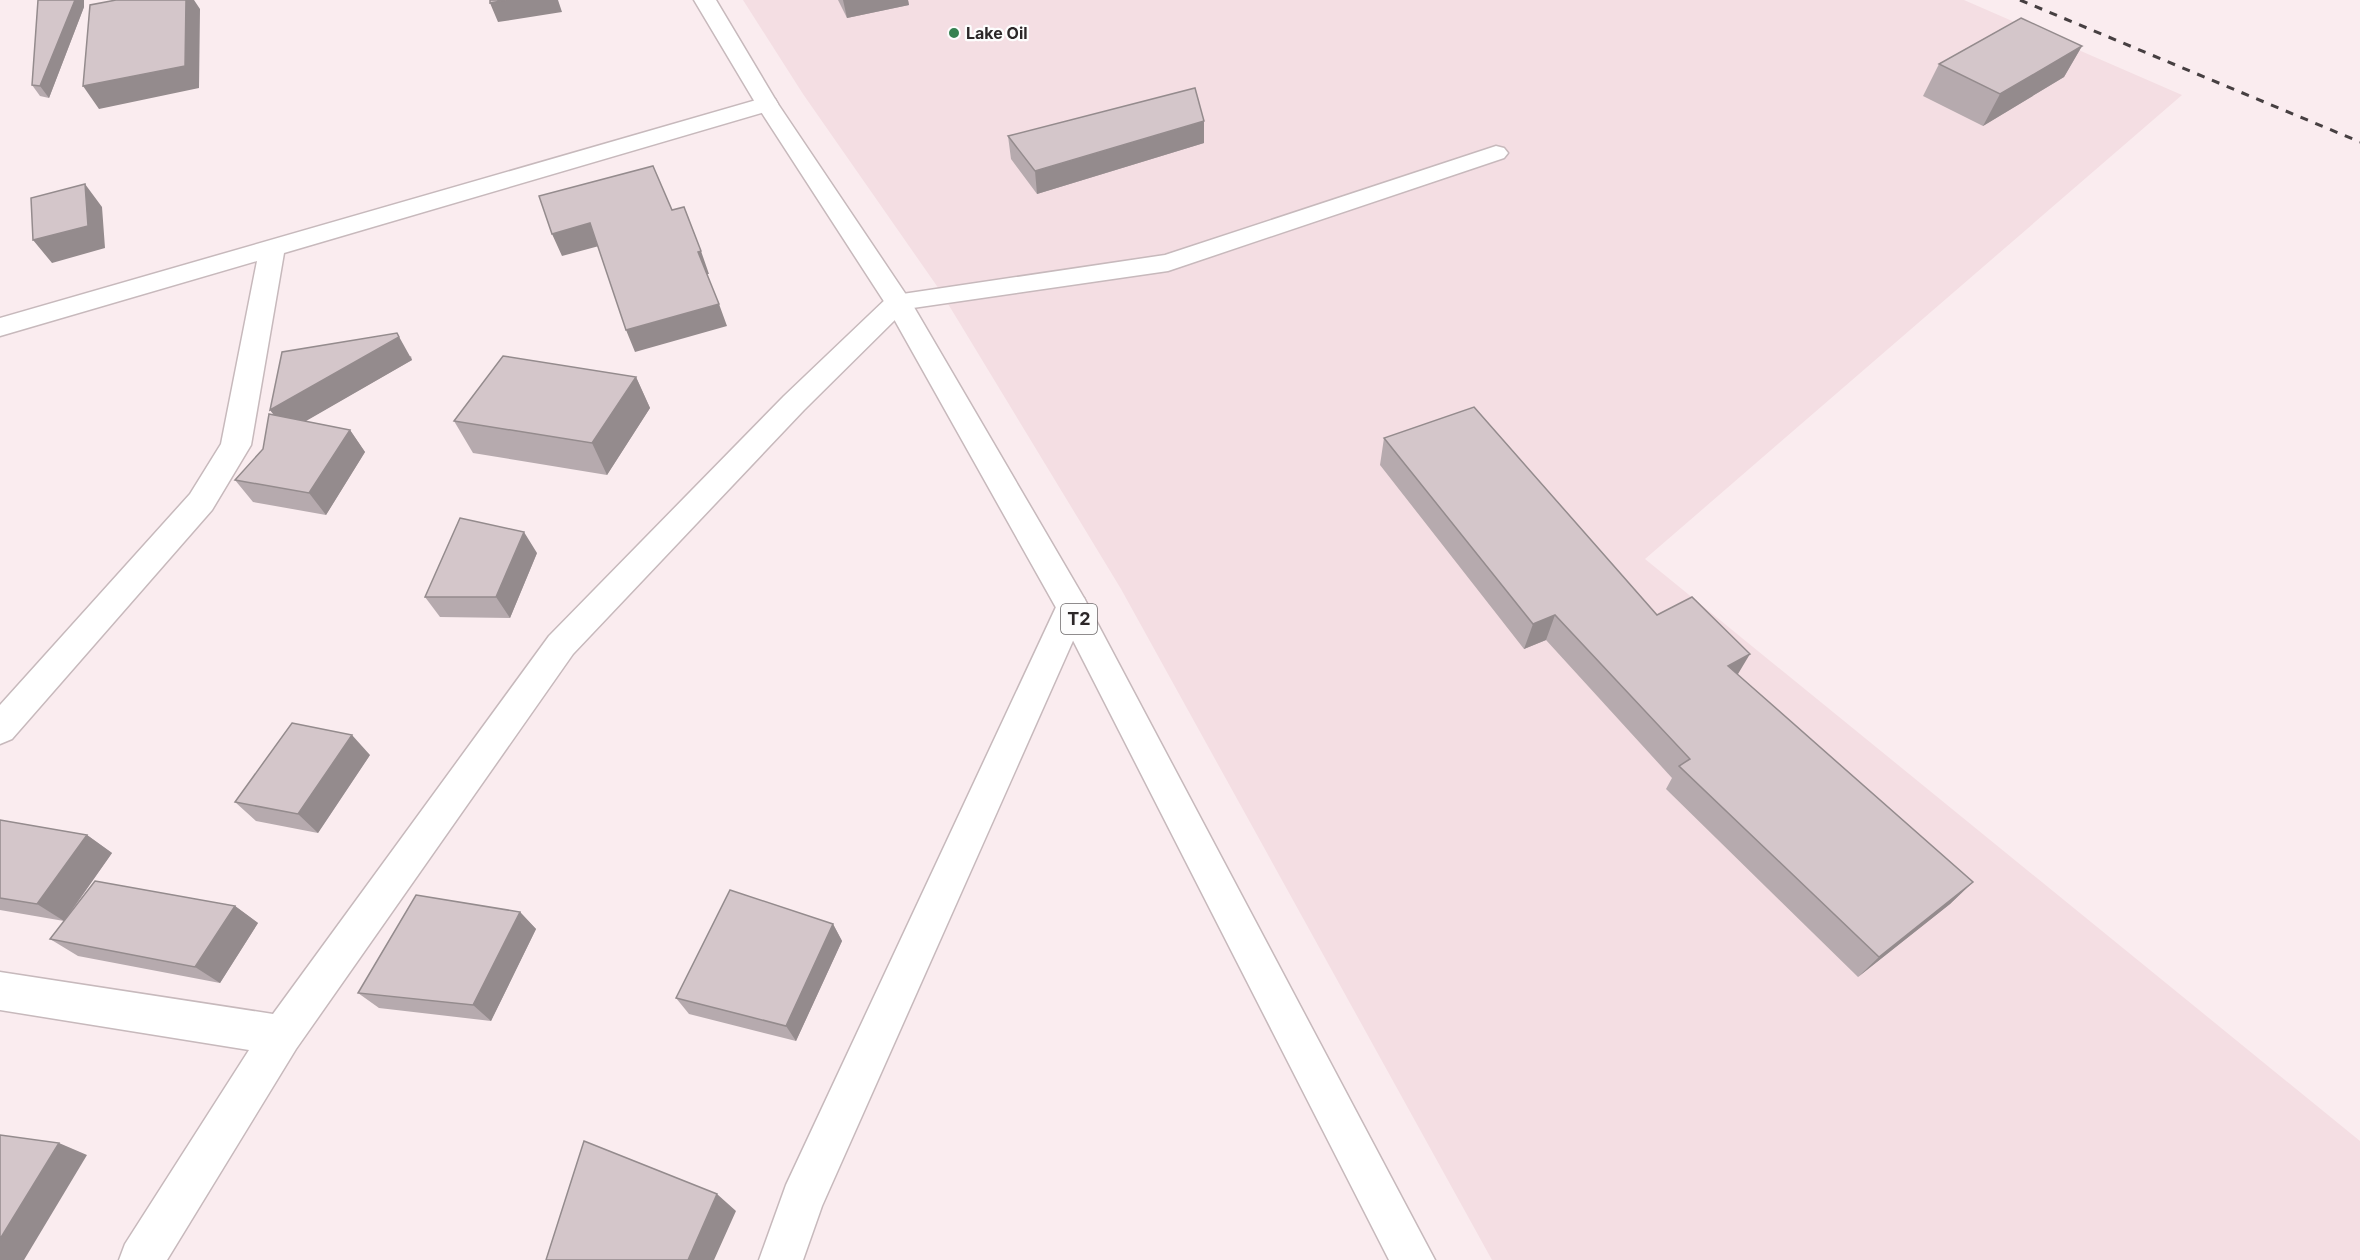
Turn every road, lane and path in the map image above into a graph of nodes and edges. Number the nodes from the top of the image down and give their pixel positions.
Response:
1 (705, 0) edge
2 (767, 104) junction
3 (1496, 153) dead end
4 (272, 248) junction
5 (898, 302) junction
6 (0, 327) edge
7 (1072, 607) junction
8 (0, 729) edge
9 (0, 992) edge
10 (282, 1035) junction
11 (141, 1260) edge
12 (782, 1260) edge
13 (1413, 1260) edge

1 - 2 main road, T2
2 - 4 main road
2 - 5 main road, T2
3 - 5 main road
4 - 6 main road
4 - 8 main road
5 - 7 main road, T2
5 - 10 main road
7 - 12 main road
7 - 13 main road, T2
9 - 10 main road
10 - 11 main road

